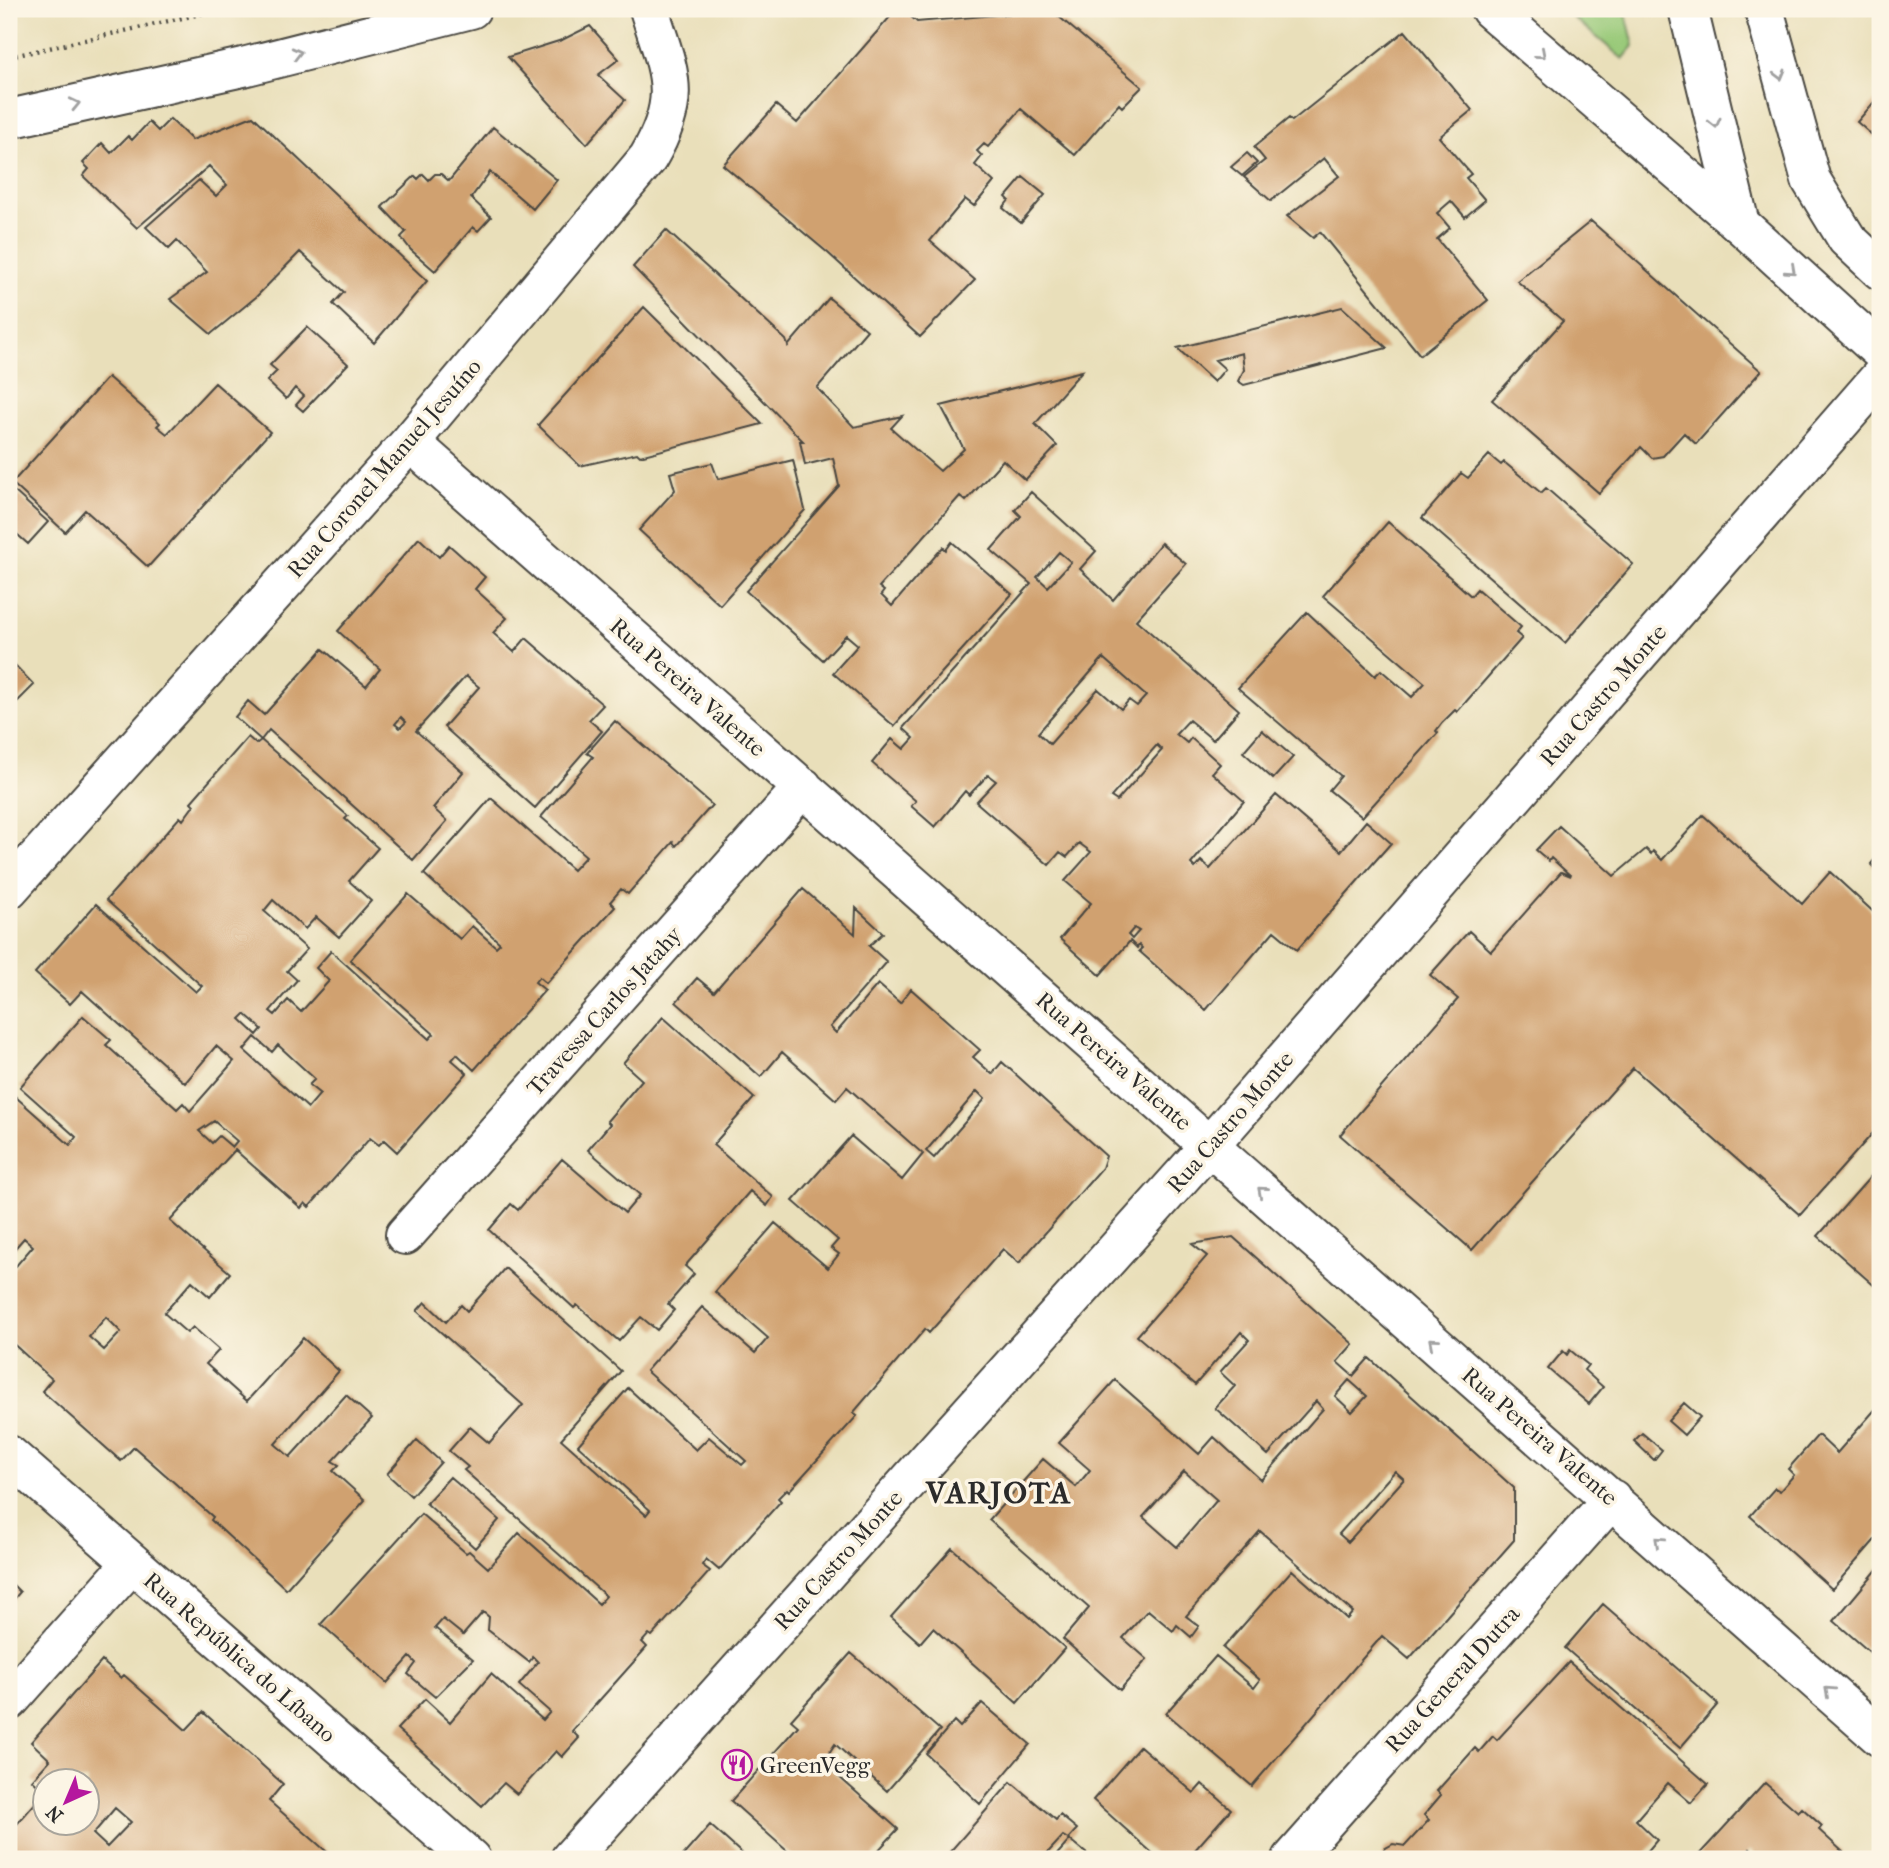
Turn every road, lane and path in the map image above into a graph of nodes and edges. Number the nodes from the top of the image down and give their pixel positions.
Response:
1 (222, 9) edge
2 (471, 9) edge
3 (649, 9) edge
4 (1490, 9) edge
5 (1688, 9) edge
6 (1763, 9) edge
7 (9, 57) edge
8 (9, 119) edge
9 (1740, 224) junction
10 (1880, 270) edge
11 (1880, 351) edge
12 (1880, 377) edge
13 (410, 442) junction
14 (803, 787) junction
15 (9, 890) edge
16 (1210, 1145) junction
17 (405, 1235) dead end
18 (9, 1455) edge
19 (1612, 1499) junction
20 (132, 1563) junction
21 (9, 1701) edge
22 (1880, 1737) edge
23 (471, 1859) edge
24 (570, 1859) edge
25 (1292, 1859) edge

1 - 7 path
8 -> 2 main road
3 - 13 main road, Rua Coronel Manuel Jesuíno
4 -> 9 main road
5 -> 9 main road
6 -> 10 main road
9 -> 11 main road
12 - 16 main road, Rua Castro Monte
13 - 14 main road, Rua Pereira Valente
13 - 15 main road, Rua Coronel Manuel Jesuíno
14 - 16 main road, Rua Pereira Valente
14 - 17 main road, Travessa Carlos Jatahy
19 -> 16 main road, Rua Pereira Valente
16 - 24 main road, Rua Castro Monte
18 - 20 main road, Rua República do Líbano
22 -> 19 main road, Rua Pereira Valente
19 - 25 main road, Rua General Dutra
20 - 21 main road
20 - 23 main road, Rua República do Líbano

